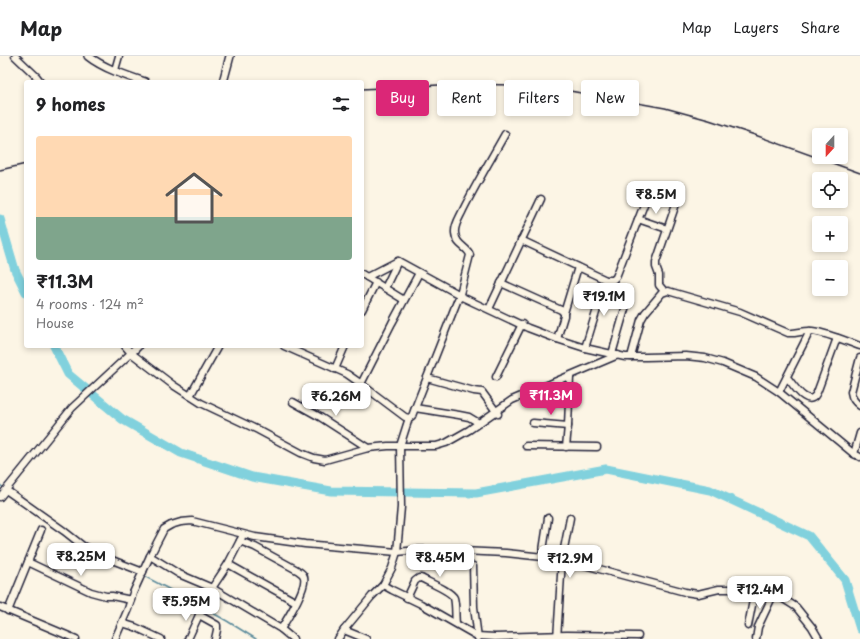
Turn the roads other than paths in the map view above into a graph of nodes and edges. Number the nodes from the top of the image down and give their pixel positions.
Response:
1 (15, 56) edge
2 (88, 56) edge
3 (119, 56) edge
4 (230, 56) edge
5 (115, 70) junction
6 (39, 80) edge
7 (140, 80) edge
8 (224, 80) edge
9 (505, 134) dead end
10 (650, 189) dead end
11 (541, 199) dead end
12 (677, 201) dead end
13 (638, 218) junction
14 (667, 229) junction
15 (521, 240) junction
16 (398, 261) junction
17 (578, 267) junction
18 (419, 273) junction
19 (364, 275) edge
20 (606, 280) junction
21 (376, 282) junction
22 (501, 283) junction
23 (385, 288) junction
24 (664, 291) junction
25 (460, 296) junction
26 (404, 300) junction
27 (627, 302) dead end
28 (364, 306) edge
29 (489, 309) junction
30 (564, 313) junction
31 (522, 324) junction
32 (810, 331) junction
33 (837, 338) junction
34 (557, 339) junction
35 (860, 346) edge
36 (127, 348) edge
37 (136, 348) edge
38 (217, 348) edge
39 (288, 348) edge
40 (344, 348) edge
41 (585, 348) junction
42 (131, 353) junction
43 (615, 354) junction
44 (631, 357) junction
45 (860, 358) edge
46 (335, 369) junction
47 (570, 376) junction
48 (787, 376) junction
49 (496, 377) dead end
50 (427, 378) junction
51 (361, 384) junction
52 (779, 392) junction
53 (190, 396) junction
54 (293, 402) dead end
55 (860, 406) edge
56 (415, 408) junction
57 (497, 413) junction
58 (409, 418) junction
59 (479, 423) junction
60 (533, 423) dead end
61 (568, 426) junction
62 (860, 433) edge
63 (400, 446) junction
64 (526, 446) dead end
65 (566, 447) junction
66 (368, 448) junction
67 (597, 448) dead end
68 (857, 456) edge
69 (8, 487) junction
70 (0, 497) edge
71 (548, 518) dead end
72 (570, 518) dead end
73 (41, 530) dead end
74 (244, 534) junction
75 (240, 540) junction
76 (397, 552) junction
77 (150, 556) junction
78 (542, 557) junction
79 (562, 559) junction
80 (28, 562) junction
81 (228, 564) junction
82 (473, 566) dead end
83 (144, 571) junction
84 (383, 585) junction
85 (212, 588) junction
86 (755, 590) junction
87 (774, 593) junction
88 (407, 598) junction
89 (131, 600) junction
90 (296, 602) junction
91 (0, 608) edge
92 (8, 611) junction
93 (200, 614) junction
94 (122, 623) junction
95 (456, 623) junction
96 (748, 626) dead end
97 (281, 629) junction
98 (344, 630) junction
99 (638, 636) dead end
100 (478, 637) edge
101 (557, 637) edge
102 (76, 639) edge
103 (115, 639) edge
104 (161, 639) edge
105 (188, 639) edge
106 (215, 639) edge
107 (292, 639) edge
108 (338, 639) edge
109 (366, 639) edge
110 (756, 639) edge
111 (818, 639) edge

1 - 6 street
2 - 5 main road
3 - 5 street
4 - 8 main road
5 - 7 main road
9 - 25 street
10 - 13 street
11 - 15 street
12 - 14 street
13 - 14 street
13 - 20 street
14 - 24 street
15 - 17 street
15 - 22 street
16 - 18 street
16 - 19 street
16 - 23 street
17 - 20 street
17 - 30 street
18 - 25 street
18 - 26 street
19 - 21 street
20 - 41 street
21 - 23 street
21 - 28 street
22 - 29 street
22 - 30 street
23 - 26 street
24 - 32 street
24 - 44 street
25 - 29 street
25 - 50 street
26 - 51 street
27 - 43 street
29 - 31 street
30 - 34 street
31 - 34 street
31 - 49 street
32 - 33 street
32 - 48 street
33 - 35 street
33 - 48 street
34 - 41 street
36 - 42 street
37 - 42 main road
38 - 53 street
39 - 46 street
40 - 46 street
41 - 43 street
42 - 53 street
42 - 69 street
43 - 44 street
43 - 47 street
44 - 52 street
45 - 55 street
46 - 51 street
47 - 57 street
47 - 61 street
48 - 52 street
50 - 56 street
50 - 57 street
51 - 58 street
52 - 68 street
53 - 66 street
54 - 66 street
56 - 58 street
56 - 59 street
57 - 59 street
58 - 63 street
59 - 63 street
60 - 61 street
61 - 65 street
62 - 68 street
63 - 66 street
63 - 76 street
64 - 65 street
65 - 67 street
69 - 70 street
69 - 83 street
71 - 78 street
72 - 79 street
73 - 80 street
74 - 75 street
74 - 76 street
74 - 77 street
75 - 81 street
75 - 90 street
76 - 78 street
76 - 84 street
77 - 83 street
77 - 85 street
78 - 79 street
79 - 86 street
79 - 101 street
80 - 89 street
80 - 92 street
81 - 85 street
81 - 90 street
82 - 100 street
83 - 89 street
84 - 88 street
84 - 98 street
85 - 93 street
85 - 97 street
86 - 87 street
86 - 96 street
87 - 110 street
87 - 111 street
88 - 95 street
88 - 95 street
89 - 94 street
90 - 97 street
91 - 92 street
92 - 102 street
93 - 105 street
93 - 106 street
94 - 103 street
94 - 104 street
95 - 100 street
97 - 107 street
98 - 108 street
98 - 109 street
99 - 101 street
100 - 101 street

